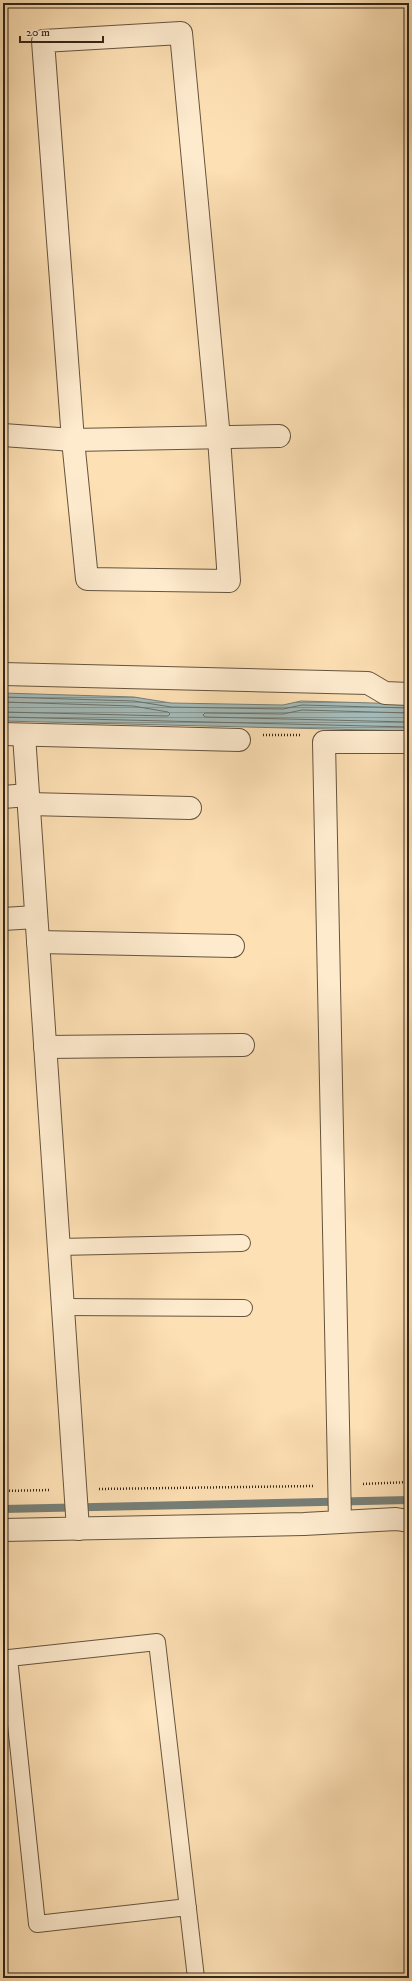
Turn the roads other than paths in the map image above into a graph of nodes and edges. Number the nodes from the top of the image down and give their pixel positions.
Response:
1 (3, 435) edge
2 (279, 436) dead end
3 (219, 438) junction
4 (73, 440) junction
5 (3, 674) edge
6 (409, 694) edge
7 (13, 734) edge
8 (239, 740) road end
9 (409, 742) edge
10 (3, 797) edge
11 (28, 800) junction
12 (190, 808) dead end
13 (36, 917) junction
14 (3, 919) edge
15 (38, 942) junction
16 (233, 946) dead end
17 (243, 1045) dead end
18 (45, 1047) junction
19 (242, 1243) dead end
20 (59, 1246) junction
21 (63, 1307) junction
22 (244, 1308) dead end
23 (340, 1517) junction
24 (409, 1521) edge
25 (78, 1524) junction
26 (3, 1530) edge
27 (188, 1907) junction
28 (196, 1978) edge

1 - 4 street
2 - 3 street
3 - 4 street
3 - 4 street
3 - 4 street
5 - 6 street
7 - 8 street
7 - 11 street
9 - 23 street
10 - 11 street
11 - 12 street
11 - 13 street
13 - 14 street
13 - 15 street
15 - 16 street
15 - 18 street
17 - 18 street
18 - 20 street
19 - 20 lane
20 - 21 street
21 - 22 lane
21 - 25 street
23 - 24 street
23 - 25 street
25 - 26 street
27 - 27 lane
27 - 28 lane

